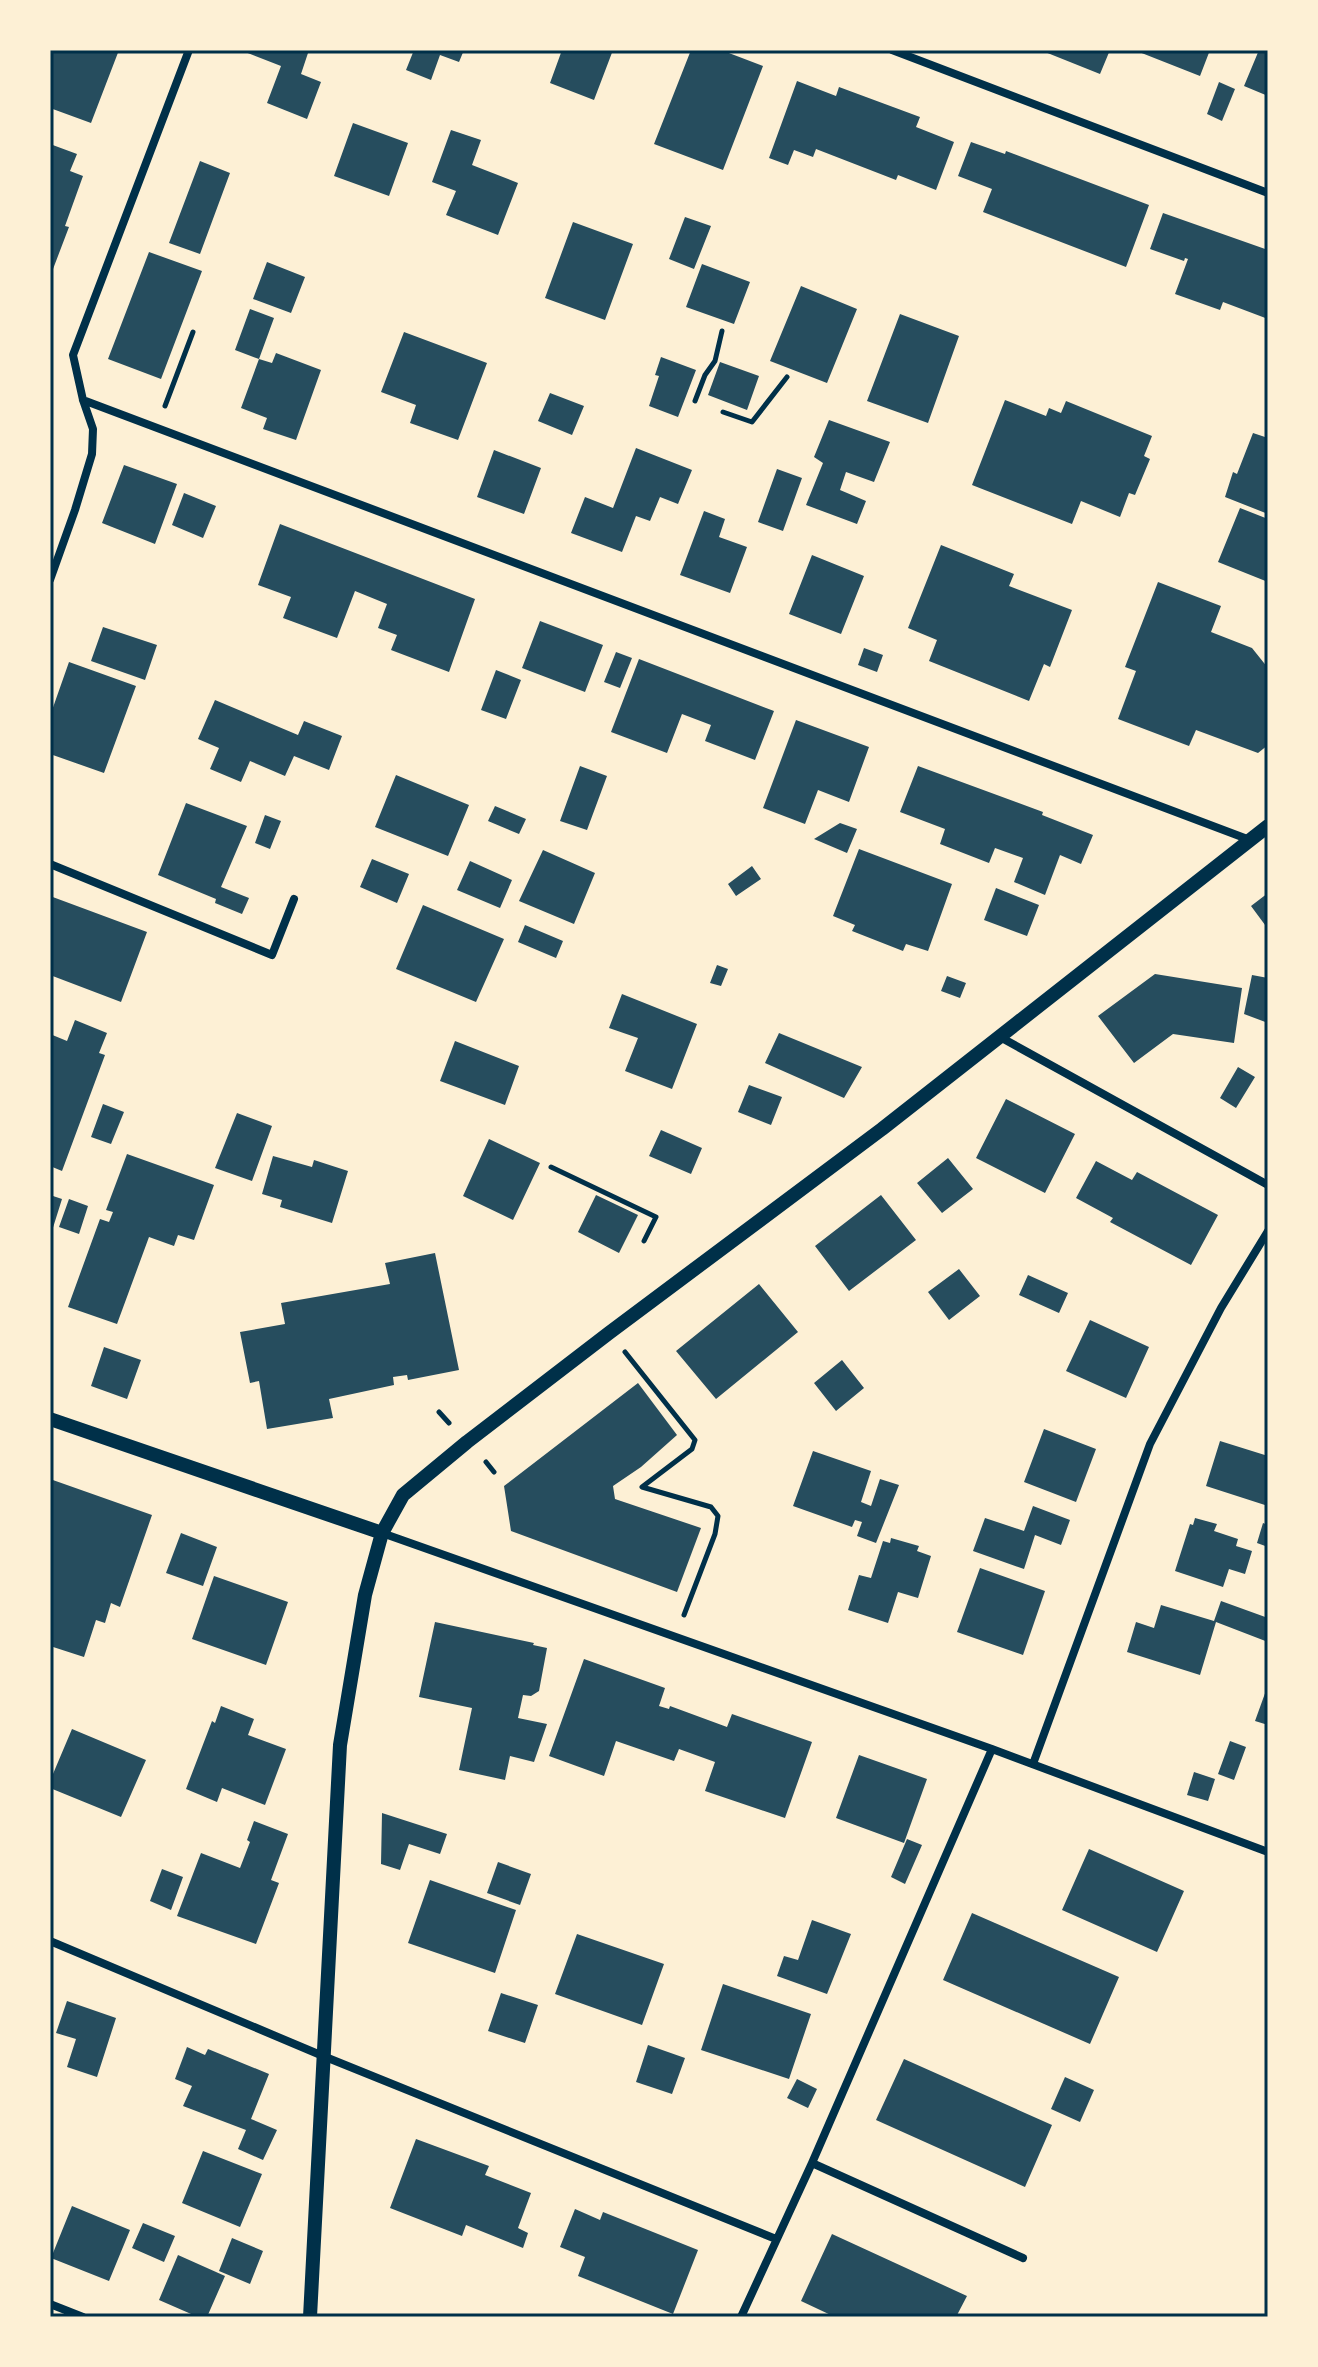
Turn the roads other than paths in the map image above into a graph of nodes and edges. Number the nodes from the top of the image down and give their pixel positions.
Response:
1 (189, 50) edge
2 (892, 50) edge
3 (1268, 193) edge
4 (83, 400) junction
5 (50, 580) edge
6 (1268, 826) edge
7 (1250, 840) junction
8 (50, 864) edge
9 (294, 899) dead end
10 (1000, 1037) junction
11 (1268, 1185) edge
12 (1268, 1231) edge
13 (50, 1419) edge
14 (382, 1533) junction
15 (992, 1749) junction
16 (1033, 1764) junction
17 (1268, 1852) edge
18 (50, 1941) edge
19 (323, 2056) junction
20 (812, 2163) junction
21 (776, 2239) junction
22 (1023, 2258) dead end
23 (50, 2304) edge
24 (83, 2317) edge
25 (310, 2317) edge
26 (741, 2317) edge

1 - 4 street
2 - 3 street
4 - 5 street
4 - 7 street
6 - 7 street
7 - 10 street
8 - 9 street
10 - 11 street
10 - 14 street
12 - 16 street
13 - 14 street
14 - 15 street
14 - 19 street
15 - 16 street
15 - 20 street
16 - 17 street
18 - 19 street
19 - 21 street
19 - 25 street
20 - 21 street
20 - 22 street
21 - 26 street
23 - 24 street

